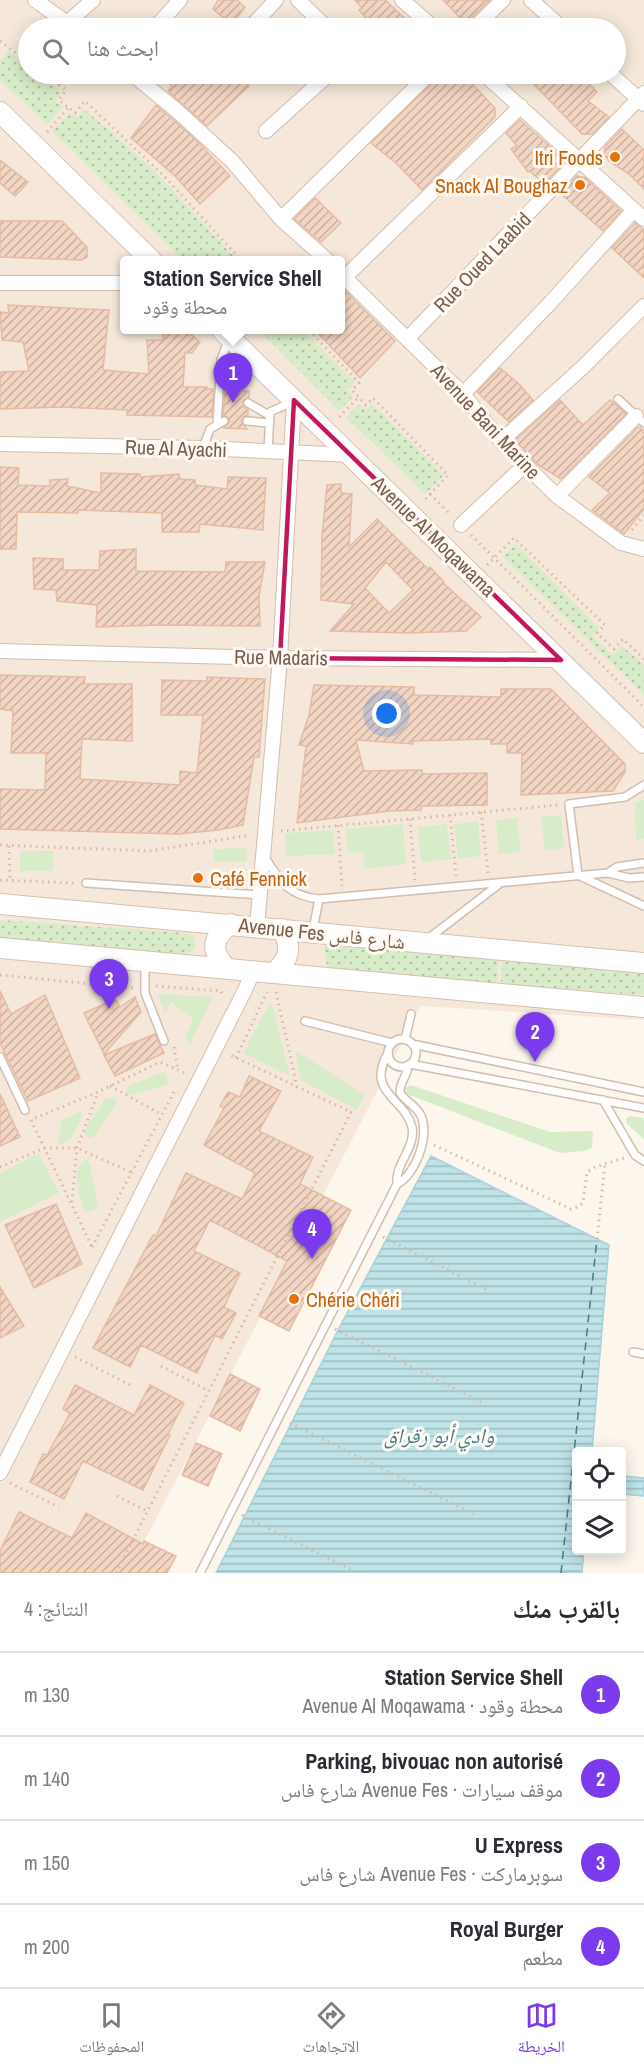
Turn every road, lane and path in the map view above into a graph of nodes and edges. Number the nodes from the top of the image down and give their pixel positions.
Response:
1 (35, 0) edge
2 (93, 0) edge
3 (180, 0) edge
4 (276, 0) edge
5 (298, 0) edge
6 (402, 0) edge
7 (503, 0) edge
8 (531, 0) edge
9 (60, 18) edge
10 (78, 18) edge
11 (164, 18) edge
12 (259, 18) edge
13 (317, 18) edge
14 (423, 18) edge
15 (484, 18) edge
16 (551, 18) edge
17 (0, 41) edge
18 (18, 54) edge
19 (58, 84) edge
20 (144, 84) edge
21 (317, 84) edge
22 (419, 84) edge
23 (496, 84) edge
24 (624, 84) edge
25 (642, 98) edge
26 (521, 106) junction
27 (68, 108) junction
28 (0, 112) edge
29 (266, 131) dead end
30 (34, 148) junction
31 (580, 159) junction
32 (639, 214) edge
33 (281, 219) junction
34 (146, 256) edge
35 (236, 256) edge
36 (322, 256) edge
37 (345, 273) edge
38 (345, 277) edge
39 (0, 283) edge
40 (120, 283) edge
41 (644, 306) edge
42 (639, 321) edge
43 (226, 334) edge
44 (227, 334) edge
45 (313, 334) edge
46 (408, 338) junction
47 (220, 368) junction
48 (235, 391) dead end
49 (463, 394) junction
50 (359, 397) junction
51 (618, 399) dead end
52 (294, 400) junction
53 (248, 403) dead end
54 (269, 419) junction
55 (640, 420) edge
56 (248, 421) dead end
57 (326, 430) junction
58 (501, 441) junction
59 (0, 444) edge
60 (203, 448) junction
61 (268, 451) junction
62 (292, 452) junction
63 (351, 455) junction
64 (525, 465) junction
65 (430, 494) junction
66 (557, 496) junction
67 (446, 510) dead end
68 (411, 514) junction
69 (461, 525) dead end
70 (477, 541) dead end
71 (644, 549) edge
72 (494, 558) junction
73 (476, 577) junction
74 (0, 651) edge
75 (280, 658) junction
76 (644, 659) edge
77 (561, 660) junction
78 (644, 707) edge
79 (644, 743) edge
80 (644, 785) edge
81 (569, 804) junction
82 (481, 812) junction
83 (450, 815) junction
84 (410, 819) junction
85 (338, 825) junction
86 (265, 833) junction
87 (0, 845) edge
88 (9, 846) junction
89 (263, 854) junction
90 (644, 863) edge
91 (608, 873) junction
92 (578, 875) junction
93 (644, 877) edge
94 (0, 880) edge
95 (10, 880) junction
96 (86, 883) joint
97 (500, 883) junction
98 (489, 884) junction
99 (457, 887) junction
100 (416, 891) junction
101 (259, 895) junction
102 (343, 898) junction
103 (319, 899) junction
104 (5, 904) edge
105 (644, 906) edge
106 (231, 924) junction
107 (257, 927) junction
108 (282, 929) junction
109 (313, 932) junction
110 (423, 943) junction
111 (0, 948) edge
112 (145, 961) junction
113 (644, 963) edge
114 (226, 968) junction
115 (253, 971) junction
116 (0, 975) edge
117 (276, 982) junction
118 (144, 989) junction
119 (224, 998) dead end
120 (644, 1006) edge
121 (411, 1014) dead end
122 (305, 1021) dead end
123 (164, 1041) dead end
124 (172, 1041) dead end
125 (409, 1042) junction
126 (392, 1043) junction
127 (216, 1048) junction
128 (388, 1053) junction
129 (0, 1057) edge
130 (189, 1063) dead end
131 (409, 1065) junction
132 (178, 1070) junction
133 (184, 1072) junction
134 (200, 1079) junction
135 (178, 1083) dead end
136 (110, 1086) junction
137 (297, 1087) junction
138 (98, 1092) junction
139 (644, 1092) edge
140 (603, 1100) junction
141 (644, 1108) edge
142 (26, 1110) dead end
143 (162, 1114) junction
144 (424, 1140) junction
145 (44, 1148) junction
146 (77, 1148) junction
147 (635, 1155) junction
148 (644, 1161) edge
149 (605, 1164) junction
150 (0, 1167) edge
151 (131, 1172) junction
152 (149, 1180) junction
153 (397, 1184) junction
154 (71, 1204) junction
155 (387, 1239) dead end
156 (597, 1239) dead end
157 (92, 1247) junction
158 (103, 1270) junction
159 (486, 1290) dead end
160 (338, 1330) dead end
161 (62, 1350) junction
162 (633, 1352) dead end
163 (644, 1354) edge
164 (161, 1366) dead end
165 (130, 1385) dead end
166 (209, 1392) junction
167 (481, 1402) dead end
168 (291, 1423) dead end
169 (5, 1478) edge
170 (117, 1496) dead end
171 (59, 1507) dead end
172 (148, 1511) junction
173 (474, 1514) dead end
174 (244, 1517) dead end
175 (116, 1573) edge
176 (200, 1573) edge
177 (358, 1573) edge

1 - 9 street
2 - 10 street
3 - 11 street
4 - 12 street
5 - 13 street
6 - 14 street
7 - 15 street
8 - 16 street
17 - 18 path
19 - 27 path
20 - 33 street
21 - 29 street
22 - 33 street
23 - 26 street
24 - 25 street
25 - 31 street, Rue Oued Laabid
26 - 31 street
26 - 37 street
27 - 30 path
27 - 35 path
28 - 30 main road
30 - 34 main road
31 - 32 street
31 - 46 street, Rue Oued Laabid
32 - 49 street
33 - 36 street
38 - 46 street, Avenue Bani Marine
39 - 40 street
41 - 42 street
42 - 58 street
43 - 47 lane
44 - 52 main road, Avenue Al Moqawama
45 - 50 path
46 - 49 street, Avenue Bani Marine
47 - 48 lane
47 - 60 lane
49 - 58 street, Avenue Bani Marine
50 - 57 path
50 - 65 path
51 - 55 lane
52 - 54 lane
52 - 57 main road, Avenue Al Moqawama
52 - 62 street
53 - 54 lane
54 - 56 lane
54 - 61 lane
55 - 66 street
57 - 63 main road, Avenue Al Moqawama
58 - 64 street, Avenue Bani Marine
59 - 60 street, Rue Al Ayachi
60 - 61 street, Rue Al Ayachi
61 - 62 street, Rue Al Ayachi
62 - 63 street, Rue Al Ayachi
62 - 75 street
63 - 68 main road, Avenue Al Moqawama
64 - 66 street, Avenue Bani Marine
64 - 69 street
65 - 67 path
65 - 68 path
66 - 71 street, Avenue Bani Marine
68 - 73 main road, Avenue Al Moqawama
70 - 72 path
72 - 73 path
72 - 76 path
72 - 78 path
73 - 77 main road, Avenue Al Moqawama
74 - 75 street, Rue Madaris
75 - 77 street, Rue Madaris
75 - 86 street
77 - 79 main road, Avenue Al Moqawama
80 - 81 lane
81 - 82 path
81 - 92 lane
82 - 83 path
82 - 98 path
83 - 84 path
83 - 99 path
84 - 85 path
84 - 100 path
85 - 86 path
85 - 102 path
86 - 88 path
86 - 89 street
87 - 88 path
88 - 95 path
89 - 101 street
89 - 103 lane
90 - 91 lane
91 - 92 lane
91 - 93 lane
92 - 97 lane
92 - 105 lane
94 - 95 path
95 - 96 path
95 - 104 path
96 - 101 lane
97 - 98 lane
97 - 110 lane
98 - 99 lane
99 - 100 lane
100 - 102 lane
101 - 107 street
102 - 103 lane
103 - 109 lane
104 - 106 main road, Avenue Fes شارع فاس
106 - 107 main road, Avenue Fes شارع فاس
106 - 114 main road
107 - 108 main road, Avenue Fes شارع فاس
108 - 109 main road, Avenue Fes شارع فاس
108 - 117 main road
109 - 110 main road, Avenue Fes شارع فاس
110 - 113 main road, Avenue Fes شارع فاس
111 - 112 main road
112 - 114 main road
112 - 118 lane
114 - 115 main road
115 - 117 main road
115 - 127 street
116 - 118 path
117 - 120 main road
117 - 137 path
118 - 119 path
118 - 123 lane
121 - 125 lane
122 - 126 lane
124 - 132 path
125 - 126 lane
125 - 131 lane
125 - 139 lane
126 - 128 lane
127 - 134 street
127 - 137 path
128 - 131 lane
128 - 153 lane
129 - 142 lane
130 - 133 path
131 - 140 lane
131 - 144 lane
132 - 133 path
132 - 136 path
133 - 134 path
134 - 152 street
135 - 143 path
136 - 138 path
136 - 143 path
137 - 166 path
138 - 145 path
138 - 146 path
140 - 141 lane
140 - 147 lane
143 - 151 path
144 - 149 path
144 - 153 lane
145 - 146 path
145 - 150 path
145 - 154 path
146 - 151 path
146 - 154 path
147 - 148 lane
147 - 149 path
149 - 156 path
151 - 152 path
151 - 157 path
152 - 158 street
153 - 176 lane
154 - 157 path
155 - 159 path
157 - 158 path
158 - 161 street
160 - 167 path
161 - 165 path
161 - 169 street
162 - 163 lane
164 - 166 path
166 - 172 path
168 - 173 path
169 - 171 path
170 - 172 path
172 - 175 path
174 - 177 path

